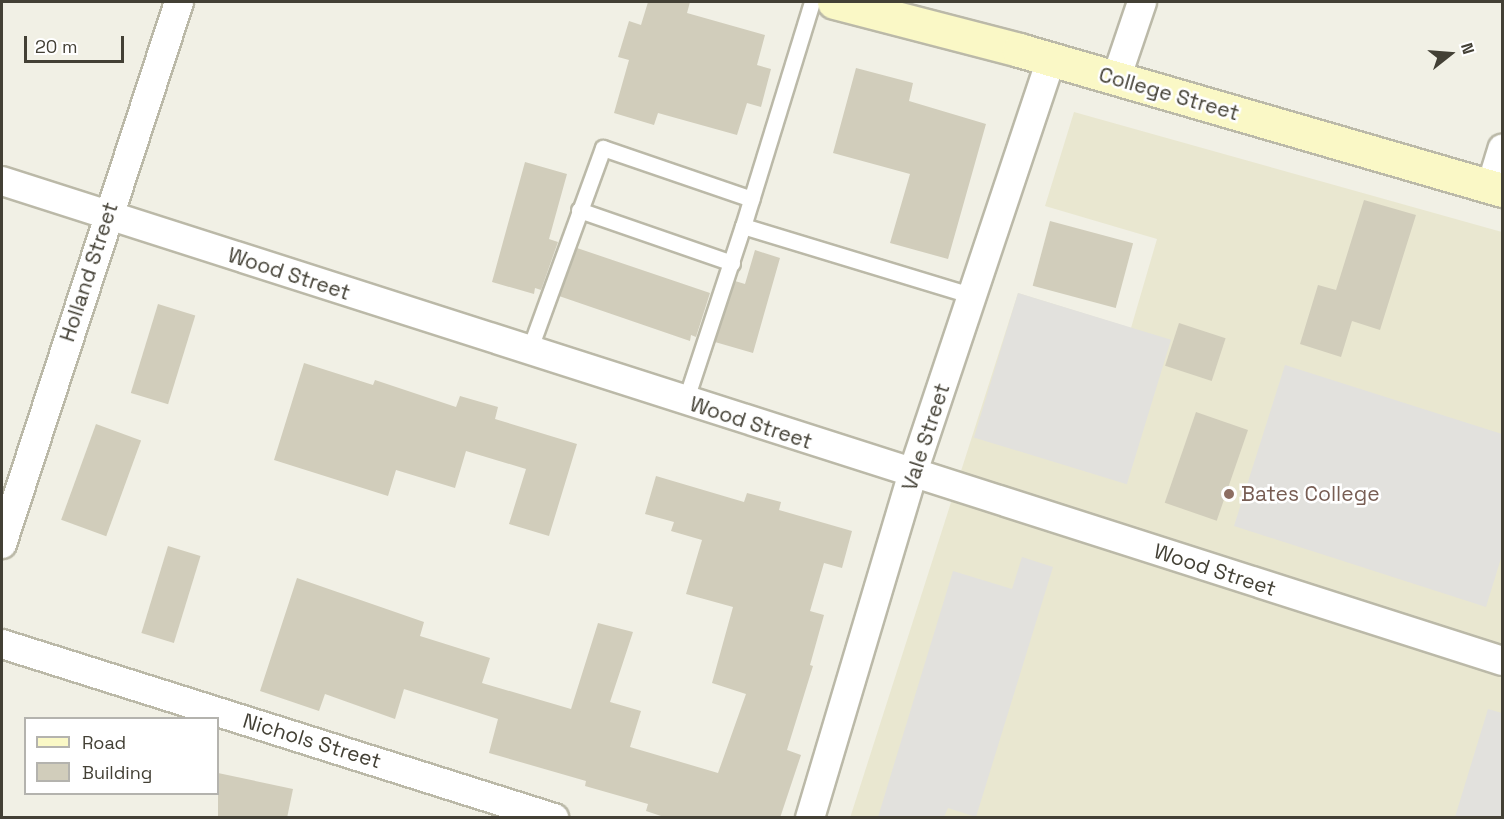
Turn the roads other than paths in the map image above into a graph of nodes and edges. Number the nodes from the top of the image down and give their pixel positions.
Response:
1 (179, 2) edge
2 (812, 2) edge
3 (834, 2) edge
4 (1142, 2) edge
5 (1051, 60) junction
6 (1116, 79) junction
7 (1503, 149) edge
8 (2, 181) edge
9 (1497, 188) edge
10 (752, 199) junction
11 (579, 210) junction
12 (107, 215) junction
13 (743, 226) junction
14 (732, 263) junction
15 (973, 296) junction
16 (529, 351) junction
17 (685, 402) junction
18 (912, 475) junction
19 (2, 544) edge
20 (2, 644) edge
21 (1503, 661) edge
22 (554, 818) edge
23 (810, 818) edge

1 - 12 street, Holland Street
2 - 10 lane
3 - 5 main road, College Street
4 - 6 street
5 - 6 main road, College Street
5 - 15 street, Vale Street
6 - 9 main road, College Street
7 - 9 street
8 - 12 street, Wood Street
10 - 11 lane
10 - 13 lane
11 - 14 lane
11 - 16 lane
12 - 16 street, Wood Street
12 - 19 street, Holland Street
13 - 14 lane
13 - 15 lane
14 - 17 lane
15 - 18 street, Vale Street
16 - 17 street, Wood Street
17 - 18 street, Wood Street
18 - 21 street, Wood Street
18 - 23 street, Vale Street
20 - 22 street, Nichols Street

